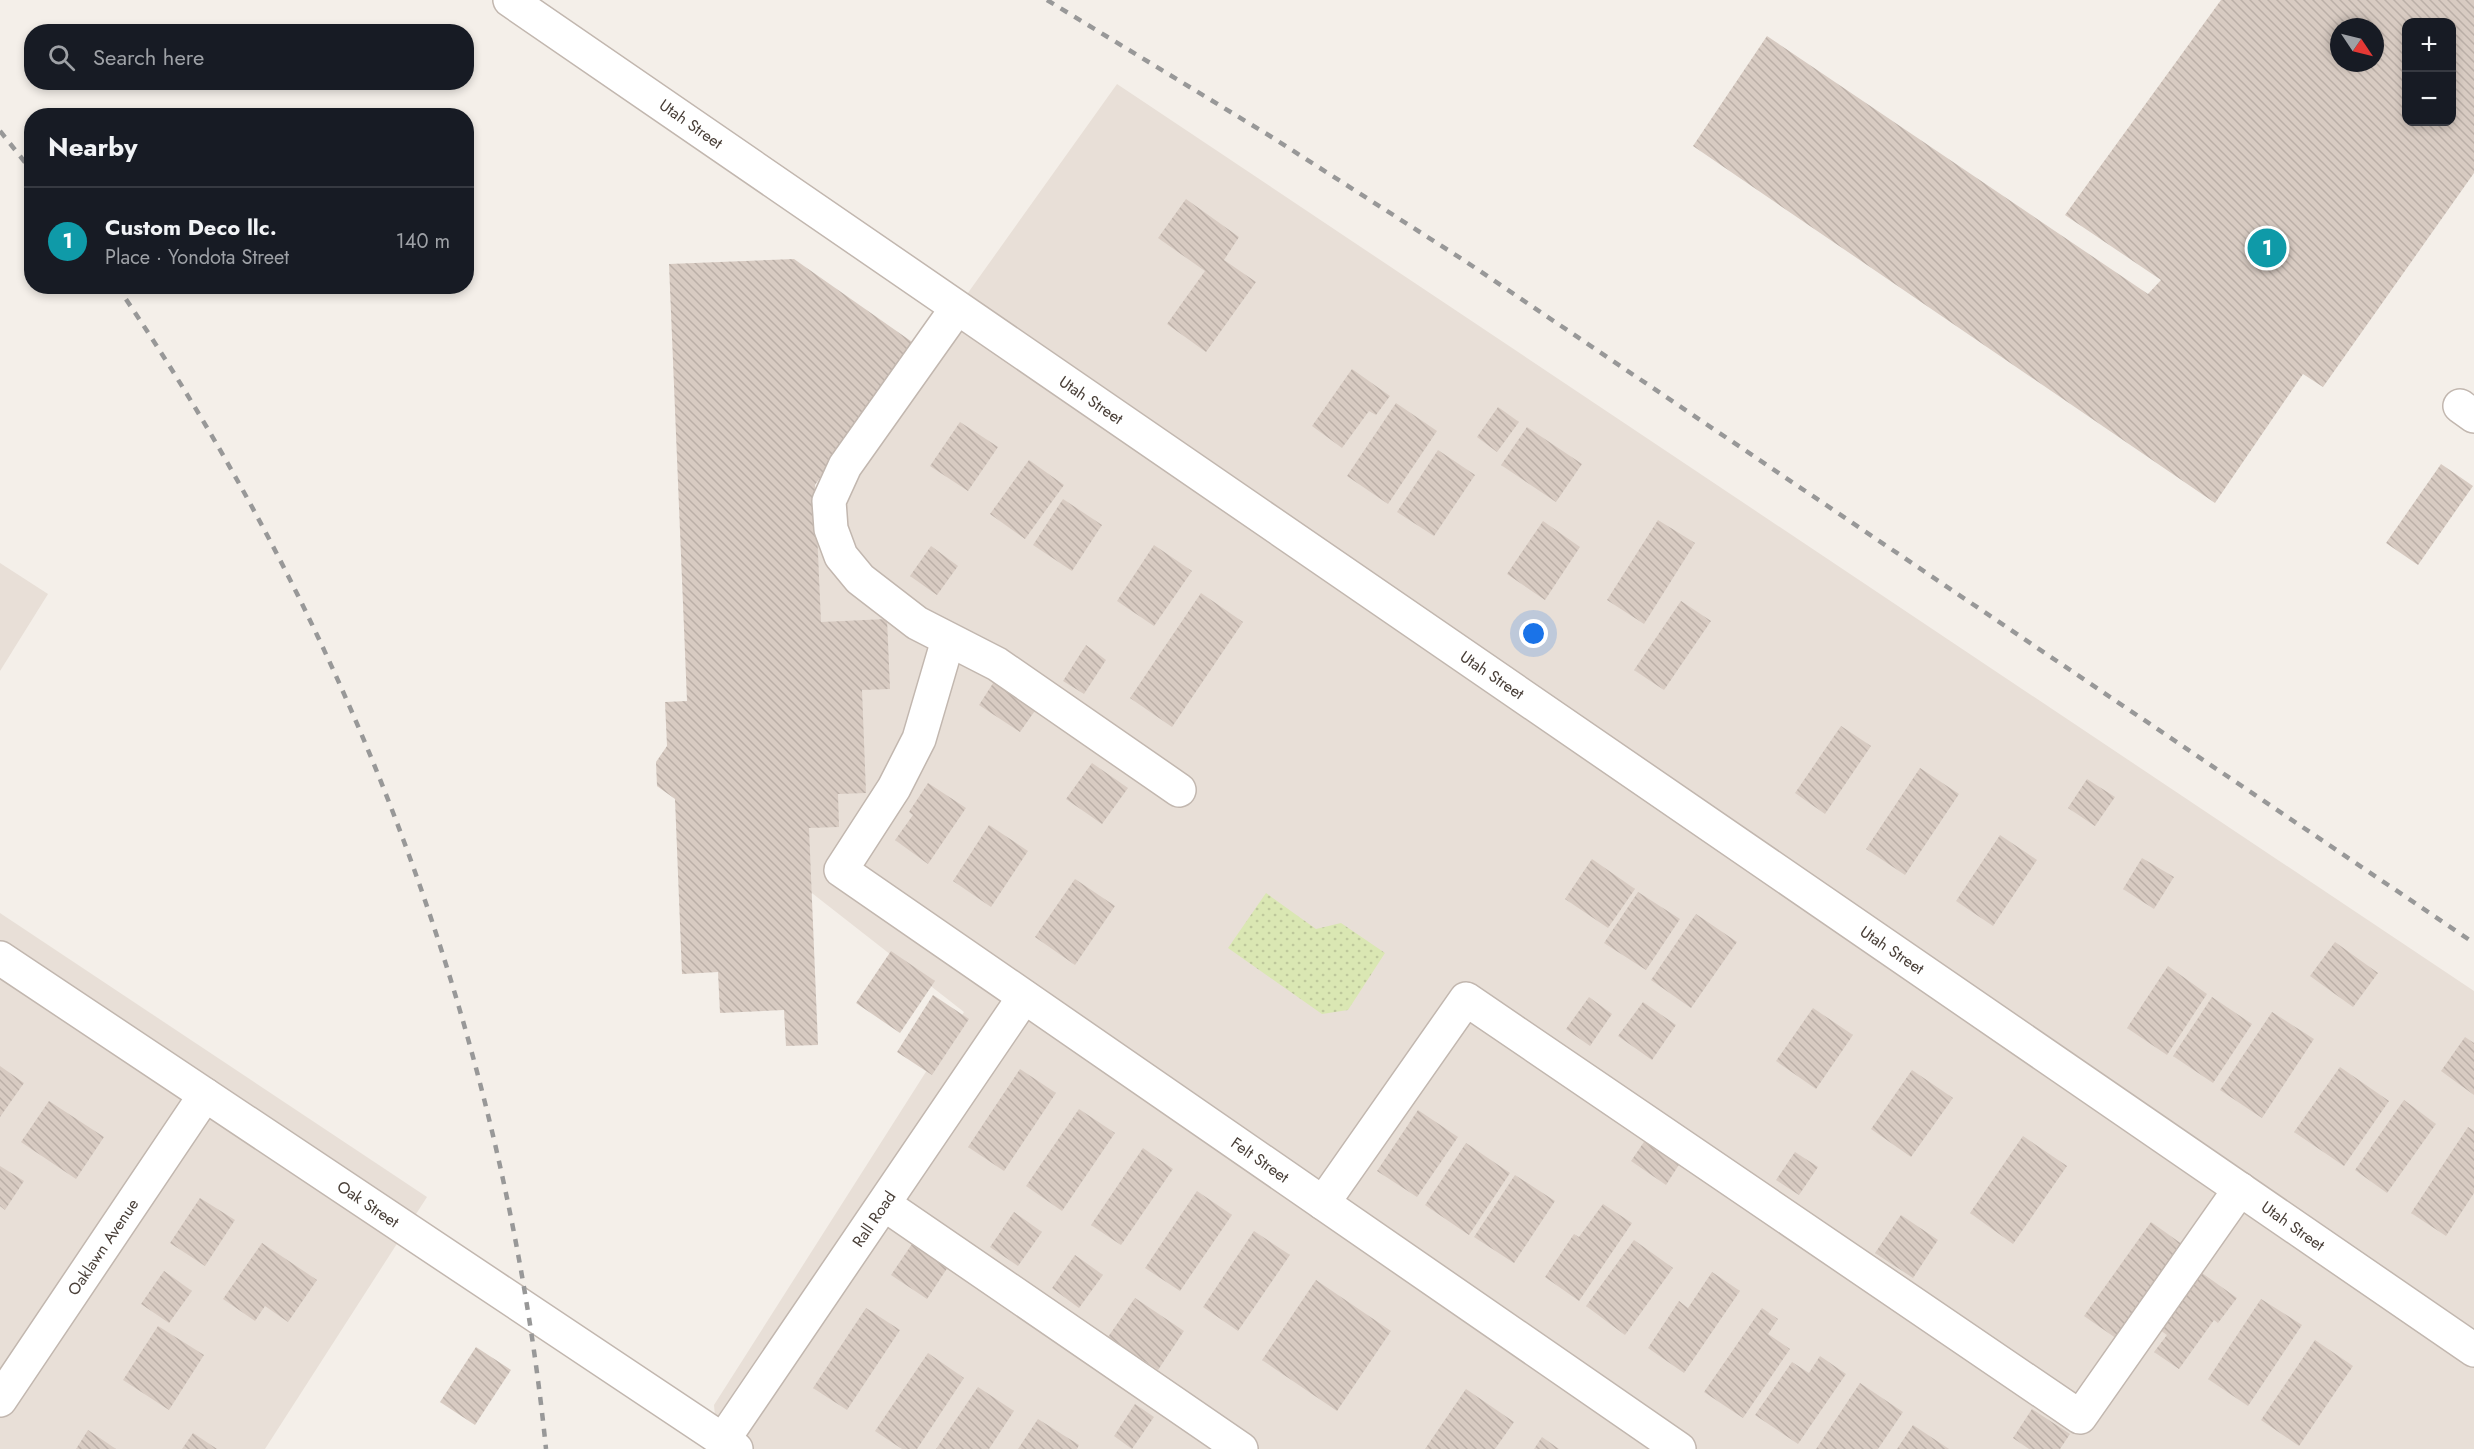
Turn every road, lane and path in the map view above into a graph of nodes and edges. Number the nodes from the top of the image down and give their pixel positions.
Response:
1 (510, 0) edge
2 (957, 308) junction
3 (948, 640) junction
4 (1179, 790) dead end
5 (0, 958) edge
6 (1024, 997) junction
7 (205, 1095) junction
8 (2240, 1189) junction
9 (884, 1203) junction
10 (1323, 1203) junction
11 (2474, 1350) edge
12 (0, 1400) edge
13 (730, 1445) edge
14 (1241, 1449) edge
15 (1679, 1449) edge

1 - 2 street, Utah Street
2 - 3 street
2 - 8 street, Utah Street
3 - 4 street
3 - 6 street, Felt Street
5 - 7 street, Oak Street
6 - 9 street, Rall Road
6 - 10 street, Felt Street
7 - 12 street, Oaklawn Avenue
7 - 13 street, Oak Street
8 - 10 street
8 - 11 street, Utah Street
9 - 13 street, Rall Road
9 - 14 street
10 - 15 street, Felt Street

